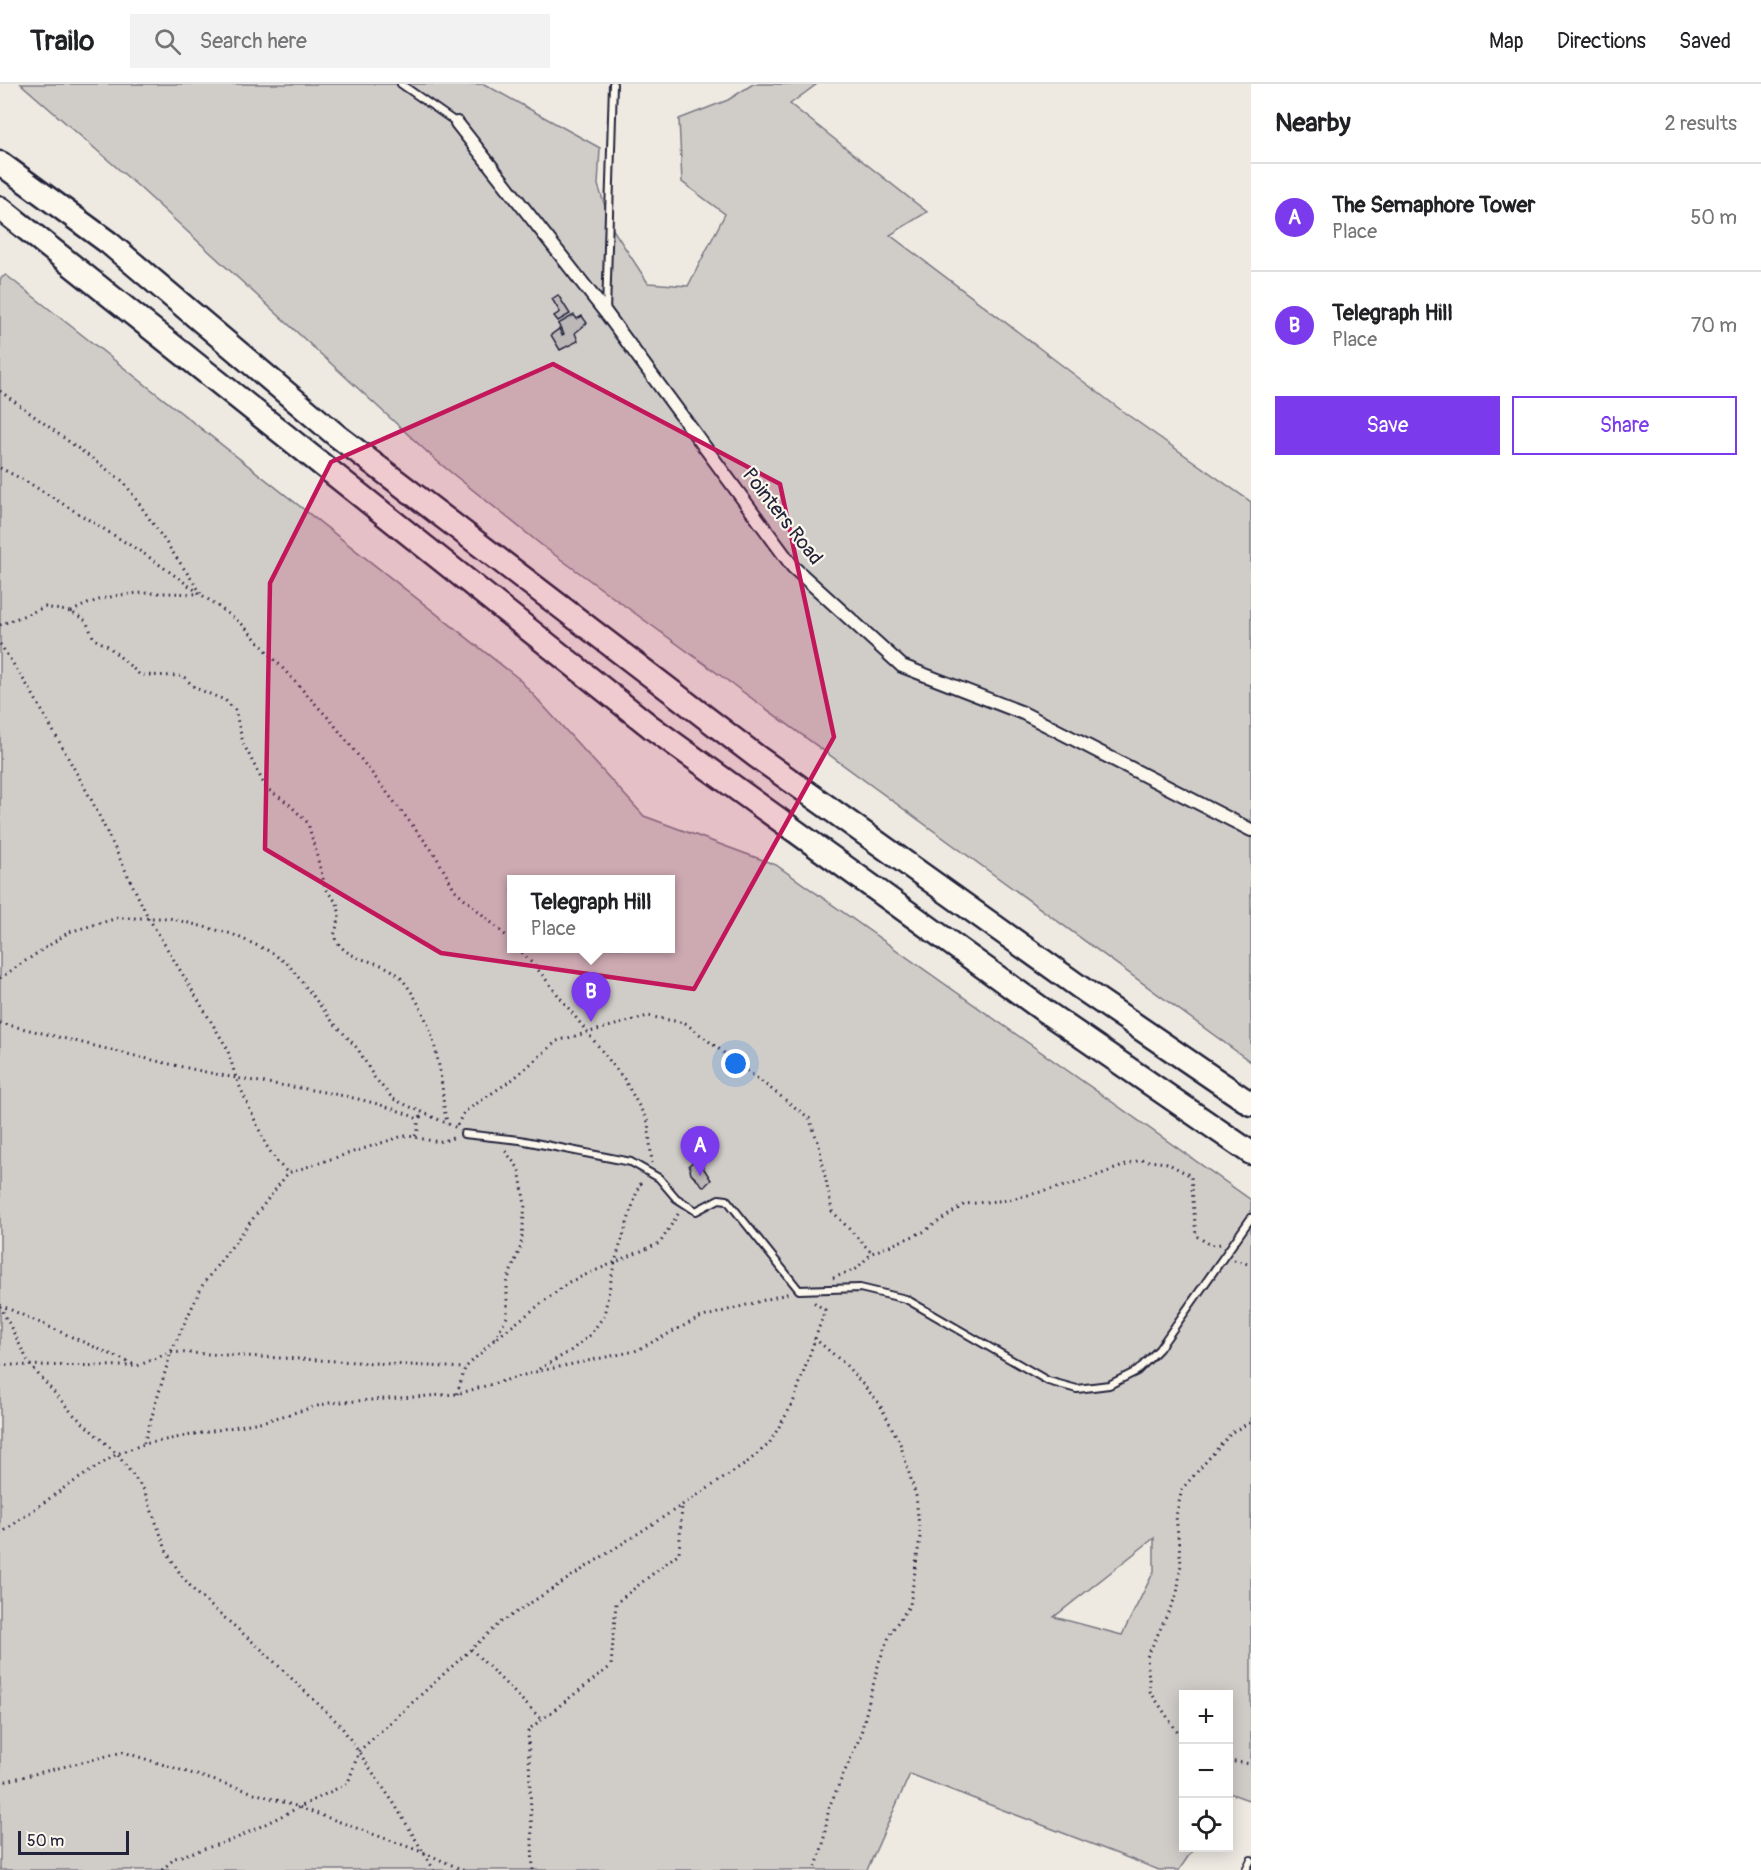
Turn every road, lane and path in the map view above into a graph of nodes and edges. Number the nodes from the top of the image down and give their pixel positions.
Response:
1 (401, 84) edge
2 (613, 84) edge
3 (457, 123) joint
4 (0, 163) edge
5 (0, 208) edge
6 (606, 313) junction
7 (0, 391) edge
8 (0, 468) edge
9 (202, 594) junction
10 (71, 612) junction
11 (0, 625) edge
12 (0, 644) edge
13 (1251, 830) edge
14 (148, 916) junction
15 (507, 937) edge
16 (523, 953) edge
17 (0, 978) edge
18 (0, 1023) edge
19 (585, 1032) junction
20 (236, 1078) junction
21 (1251, 1104) edge
22 (424, 1115) junction
23 (418, 1119) junction
24 (448, 1124) junction
25 (456, 1127) junction
26 (464, 1134) junction
27 (415, 1136) junction
28 (495, 1137) junction
29 (1251, 1153) edge
30 (288, 1173) junction
31 (652, 1173) junction
32 (684, 1204) junction
33 (1251, 1218) edge
34 (1232, 1243) junction
35 (872, 1253) junction
36 (1224, 1258) junction
37 (614, 1265) junction
38 (1251, 1265) edge
39 (826, 1281) dead end
40 (799, 1290) junction
41 (0, 1305) edge
42 (814, 1338) junction
43 (494, 1340) junction
44 (171, 1352) junction
45 (0, 1365) edge
46 (30, 1365) junction
47 (137, 1366) junction
48 (465, 1368) junction
49 (534, 1372) junction
50 (457, 1394) junction
51 (1251, 1422) edge
52 (144, 1444) junction
53 (117, 1454) junction
54 (682, 1506) junction
55 (0, 1534) edge
56 (471, 1649) junction
57 (542, 1720) junction
58 (1179, 1734) edge
59 (359, 1751) junction
60 (1233, 1762) edge
61 (1251, 1764) edge
62 (0, 1779) edge
63 (296, 1806) junction
64 (425, 1853) junction
65 (1251, 1860) edge
66 (162, 1870) edge
67 (434, 1870) edge
68 (462, 1870) edge
69 (533, 1870) edge
70 (815, 1870) edge
71 (1246, 1870) edge

1 - 3 lane, Pointers Road
2 - 6 lane
3 - 6 street, Pointers Road
4 - 21 highway
5 - 29 highway
6 - 13 street, Pointers Road
7 - 9 path
8 - 9 path
9 - 10 path
9 - 15 path
10 - 11 path
10 - 24 path
12 - 14 path
14 - 17 path
14 - 20 path
14 - 22 path
16 - 19 path
18 - 20 path
19 - 25 path
19 - 31 path
19 - 35 path
20 - 23 path
20 - 30 path
22 - 23 path
22 - 24 path
23 - 27 path
24 - 25 path
25 - 26 path
26 - 27 path
26 - 28 lane
27 - 30 path
28 - 31 lane
28 - 43 path
30 - 44 path
31 - 32 lane
31 - 37 path
32 - 37 path
32 - 40 lane
33 - 34 lane
34 - 35 path
34 - 36 lane
35 - 39 path
36 - 38 path
36 - 40 lane
37 - 43 path
37 - 49 path
40 - 42 path
40 - 49 path
41 - 46 path
41 - 47 path
42 - 54 path
42 - 70 path
43 - 48 path
44 - 47 path
44 - 48 path
44 - 52 path
45 - 46 path
46 - 47 path
46 - 53 path
48 - 50 path
49 - 50 path
50 - 52 path
51 - 58 path
52 - 53 path
53 - 55 path
53 - 59 path
54 - 56 path
54 - 57 path
56 - 57 path
56 - 59 path
57 - 69 path
59 - 63 path
59 - 64 path
60 - 61 path
62 - 63 path
63 - 64 path
63 - 66 path
64 - 67 path
64 - 68 path
65 - 71 lane

